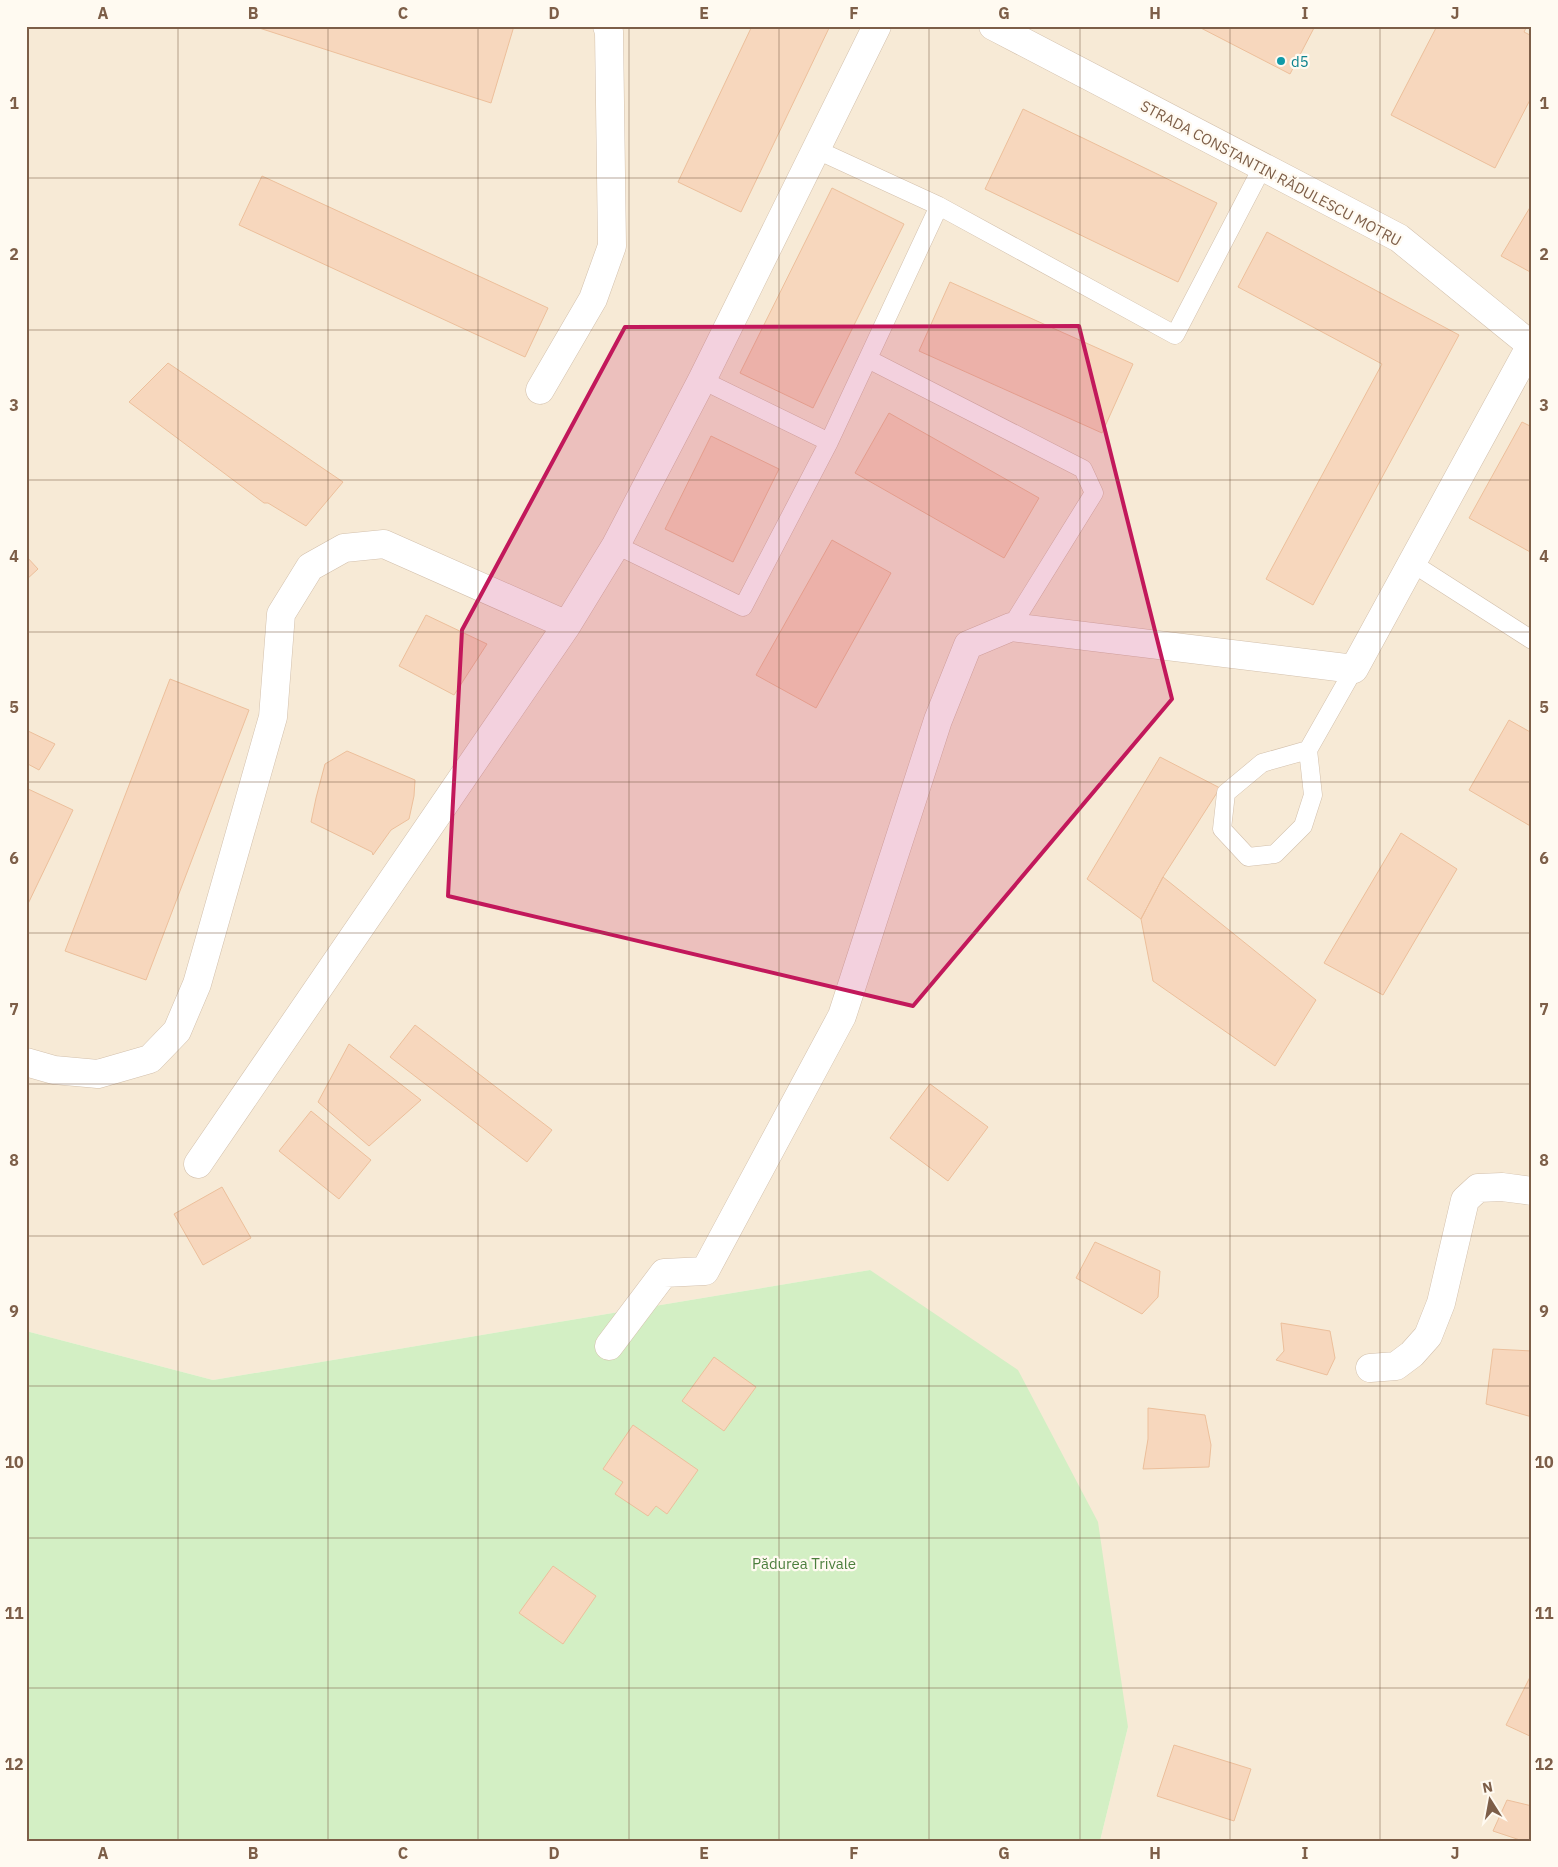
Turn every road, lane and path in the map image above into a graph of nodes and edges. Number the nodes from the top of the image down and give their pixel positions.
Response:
1 (607, 26) edge
2 (877, 26) edge
3 (993, 26) edge
4 (815, 150) junction
5 (1263, 166) junction
6 (939, 206) junction
7 (1532, 345) edge
8 (868, 359) junction
9 (702, 380) junction
10 (540, 390) dead end
11 (829, 442) junction
12 (616, 545) junction
13 (1412, 563) junction
14 (567, 625) junction
15 (1011, 627) junction
16 (1532, 640) edge
17 (1354, 669) junction
18 (1308, 750) junction
19 (26, 1062) edge
20 (198, 1164) dead end
21 (1532, 1191) edge
22 (609, 1346) dead end
23 (1370, 1368) dead end

1 - 10 street
2 - 4 street
3 - 5 street, STRADA CONSTANTIN RĂDULESCU MOTRU
4 - 6 lane
4 - 9 street
5 - 6 lane
5 - 7 street, STRADA CONSTANTIN RĂDULESCU MOTRU
6 - 8 lane
7 - 13 street
8 - 11 lane
8 - 15 lane
9 - 11 lane
9 - 12 street
11 - 12 lane
12 - 14 street
13 - 16 lane
13 - 17 street
14 - 19 street
14 - 20 street
15 - 17 street
15 - 22 street
17 - 18 lane
18 - 18 lane
21 - 23 street

